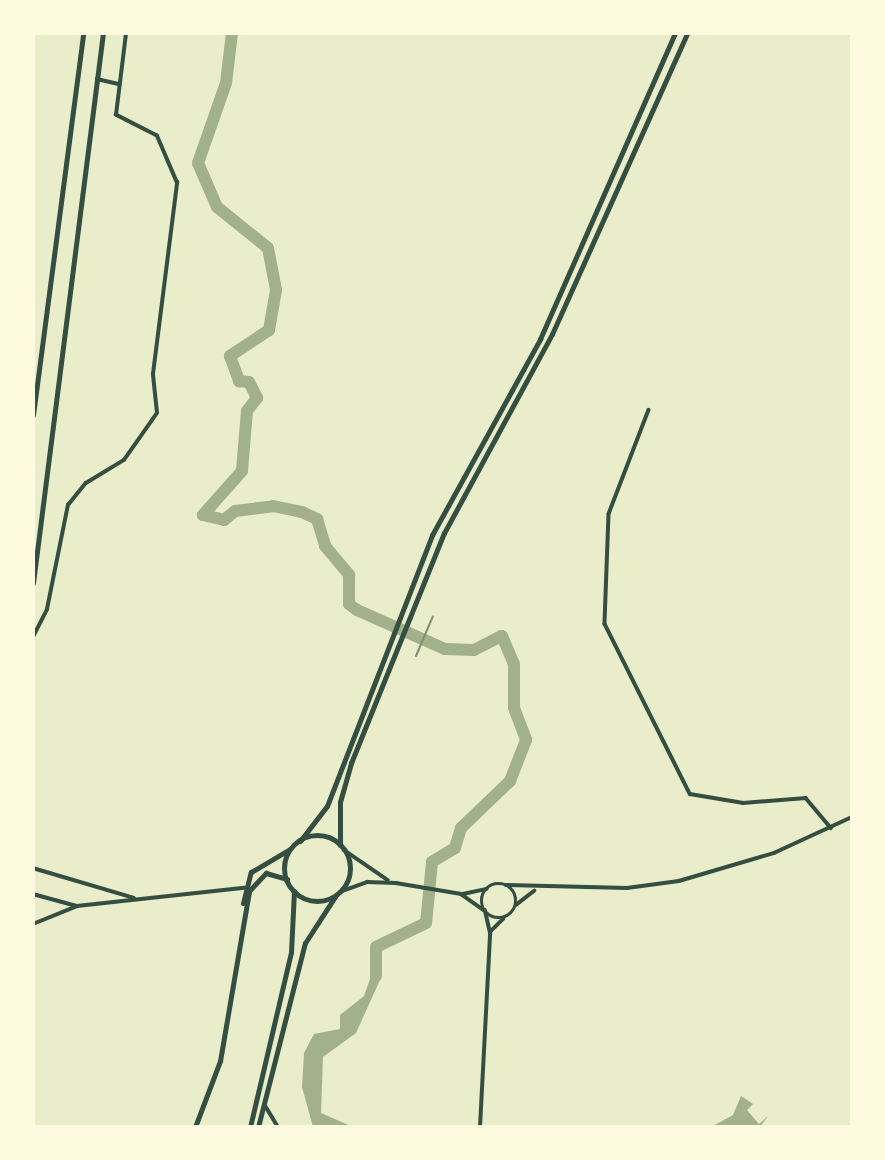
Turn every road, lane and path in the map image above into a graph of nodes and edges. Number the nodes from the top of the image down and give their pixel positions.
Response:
1 (83, 33) edge
2 (103, 33) edge
3 (126, 33) edge
4 (675, 33) edge
5 (687, 33) edge
6 (97, 79) junction
7 (119, 84) junction
8 (649, 410) dead end
9 (33, 415) edge
10 (33, 583) edge
11 (33, 637) edge
12 (852, 817) edge
13 (831, 828) junction
14 (299, 841) junction
15 (342, 847) junction
16 (292, 848) junction
17 (33, 868) edge
18 (286, 879) junction
19 (396, 883) junction
20 (506, 885) junction
21 (244, 888) junction
22 (487, 889) junction
23 (540, 890) junction
24 (294, 891) junction
25 (33, 894) edge
26 (338, 894) junction
27 (461, 894) junction
28 (136, 899) junction
29 (516, 905) junction
30 (76, 906) junction
31 (485, 910) junction
32 (242, 916) junction
33 (505, 918) junction
34 (33, 924) edge
35 (490, 933) junction
36 (263, 1103) junction
37 (195, 1127) edge
38 (250, 1127) edge
39 (258, 1127) edge
40 (278, 1127) edge
41 (480, 1127) edge

1 - 9 main road
2 - 6 main road
3 - 7 street
4 - 14 main road
5 - 15 main road
6 - 7 street
6 - 10 main road
7 - 11 street
8 - 13 street
12 - 13 street
13 - 23 street
14 - 15 main road
14 - 16 main road
15 - 19 street
15 - 26 main road
16 - 18 main road
16 - 21 main road
17 - 28 street
18 - 24 main road
18 - 32 main road
19 - 26 street
19 - 27 street
20 - 22 street
20 - 23 street
20 - 29 street
21 - 28 street
21 - 32 main road
22 - 27 street
22 - 31 street
23 - 29 street
24 - 26 main road
24 - 38 main road
25 - 30 street
26 - 36 main road
27 - 31 street
28 - 30 street
29 - 33 street
30 - 34 street
31 - 33 street
31 - 35 street
32 - 37 main road
33 - 35 street
35 - 41 street
36 - 39 main road
36 - 40 street

